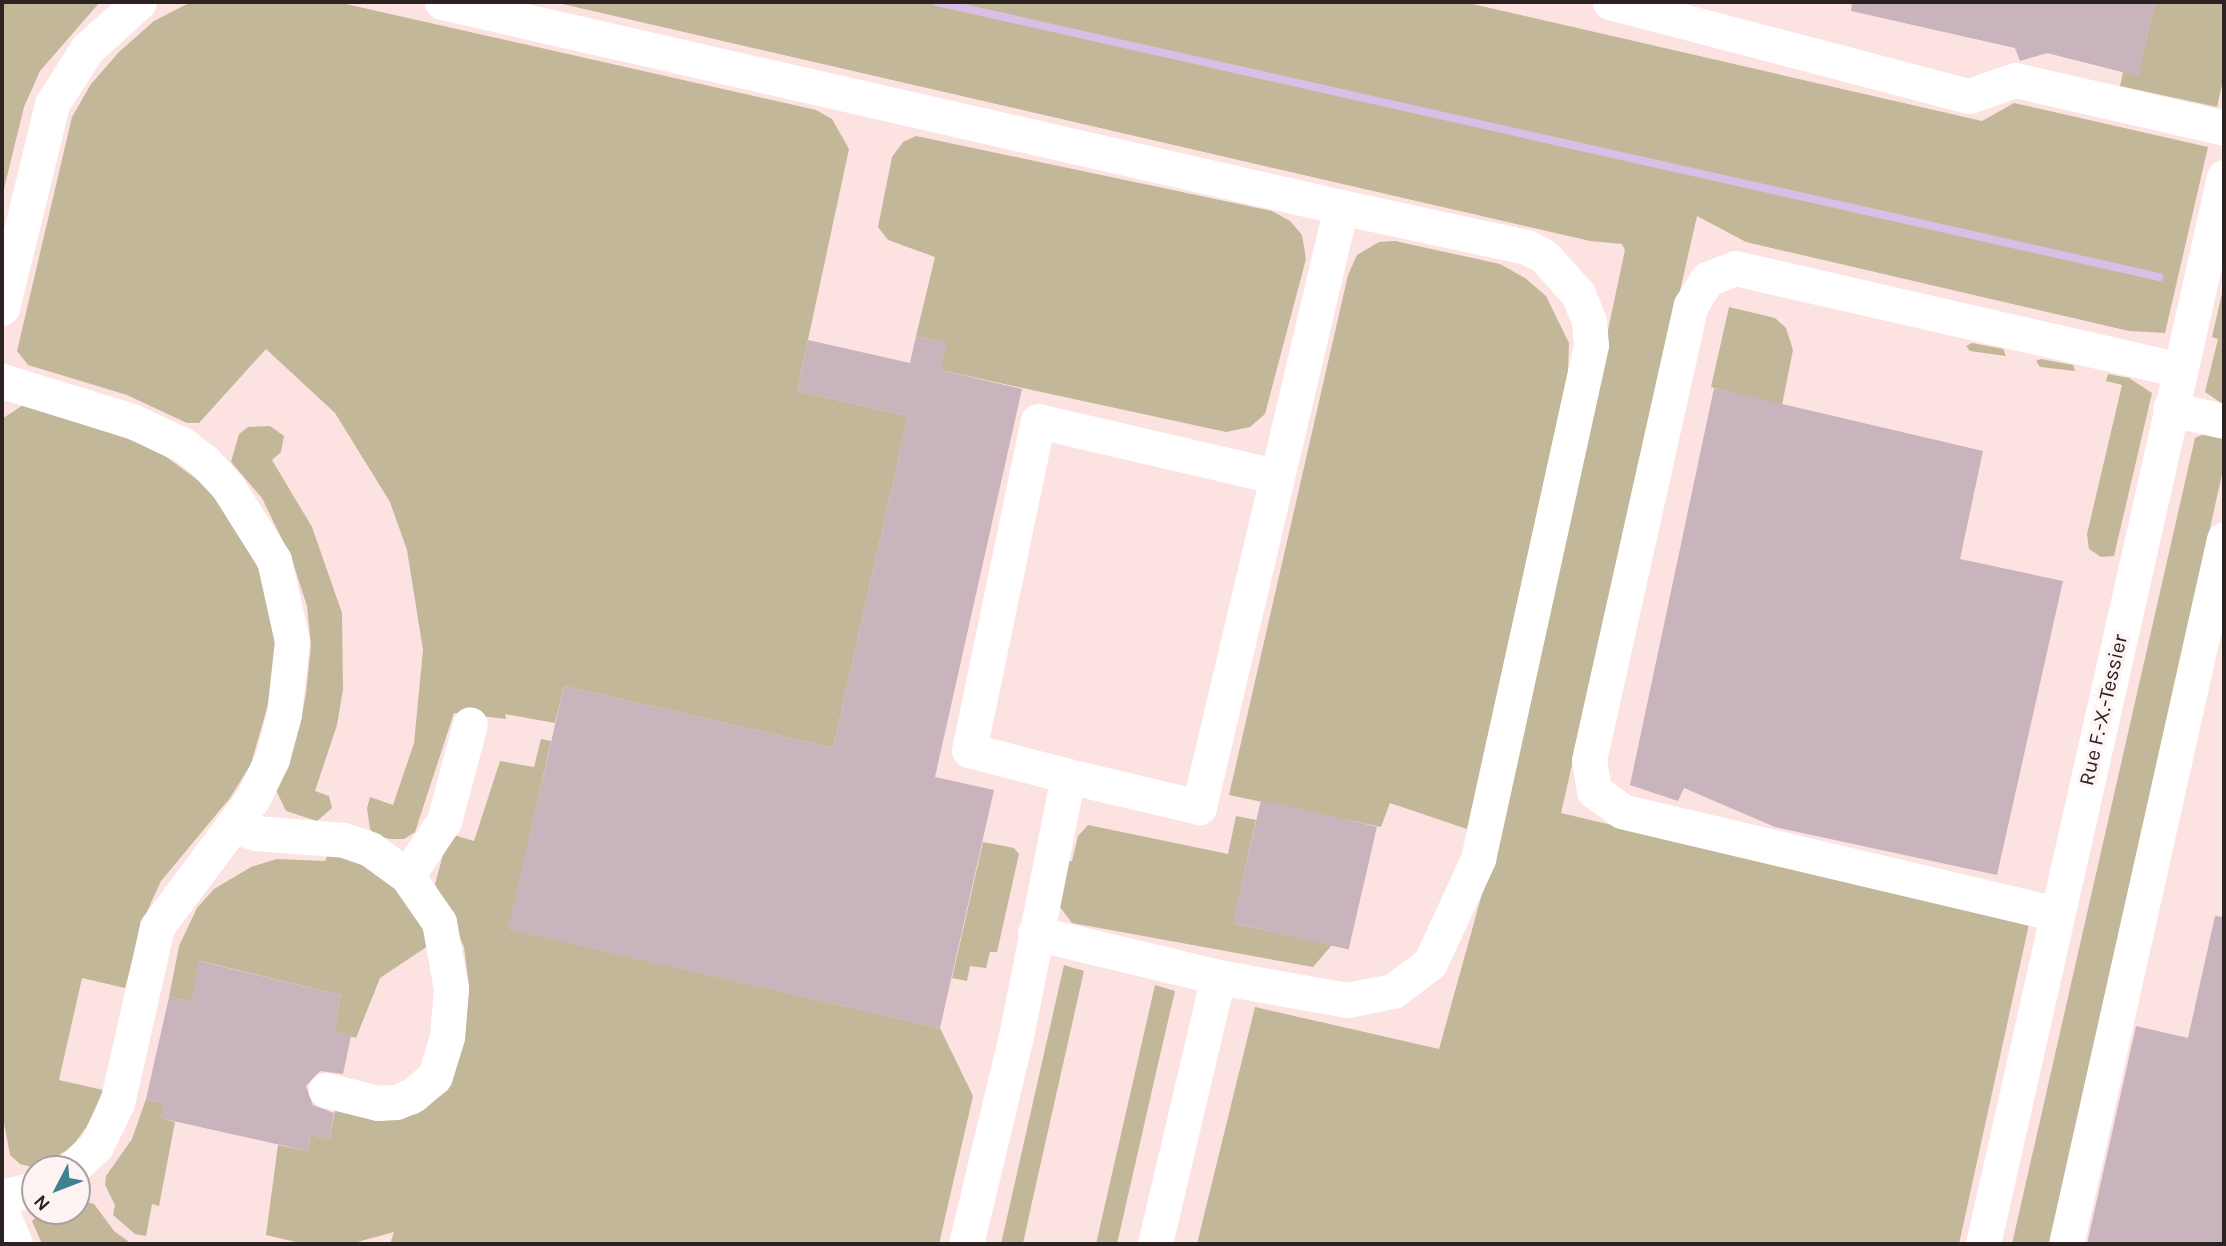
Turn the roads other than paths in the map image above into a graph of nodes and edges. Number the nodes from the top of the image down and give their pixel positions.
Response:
1 (139, 2) edge
2 (442, 2) edge
3 (1610, 2) edge
4 (2224, 128) edge
5 (2224, 177) edge
6 (1341, 207) junction
7 (2, 308) edge
8 (2180, 370) junction
9 (2, 381) edge
10 (2170, 409) junction
11 (2224, 421) edge
12 (1274, 476) junction
13 (2224, 539) edge
14 (470, 724) dead end
15 (1068, 776) junction
16 (233, 826) junction
17 (407, 876) junction
18 (2057, 914) junction
19 (1035, 933) junction
20 (1217, 977) junction
21 (326, 1090) dead end
22 (86, 1155) edge
23 (21, 1192) edge
24 (2, 1197) edge
25 (2, 1213) edge
26 (15, 1244) edge
27 (966, 1244) edge
28 (1155, 1244) edge
29 (1983, 1244) edge
30 (2066, 1244) edge

1 - 7 street
2 - 6 street
3 - 4 street
5 - 8 street, Rue F.-X.-Tessier
6 - 12 street
6 - 20 street
8 - 10 street, Rue F.-X.-Tessier
8 - 18 street
9 - 16 street
10 - 11 street
10 - 18 street, Rue F.-X.-Tessier
12 - 15 street
12 - 15 street
13 - 30 street
14 - 17 street
15 - 19 street
16 - 17 street
16 - 22 street
17 - 21 street
18 - 29 street, Rue F.-X.-Tessier
19 - 20 street
19 - 27 street
20 - 28 street
23 - 24 street
25 - 26 street

